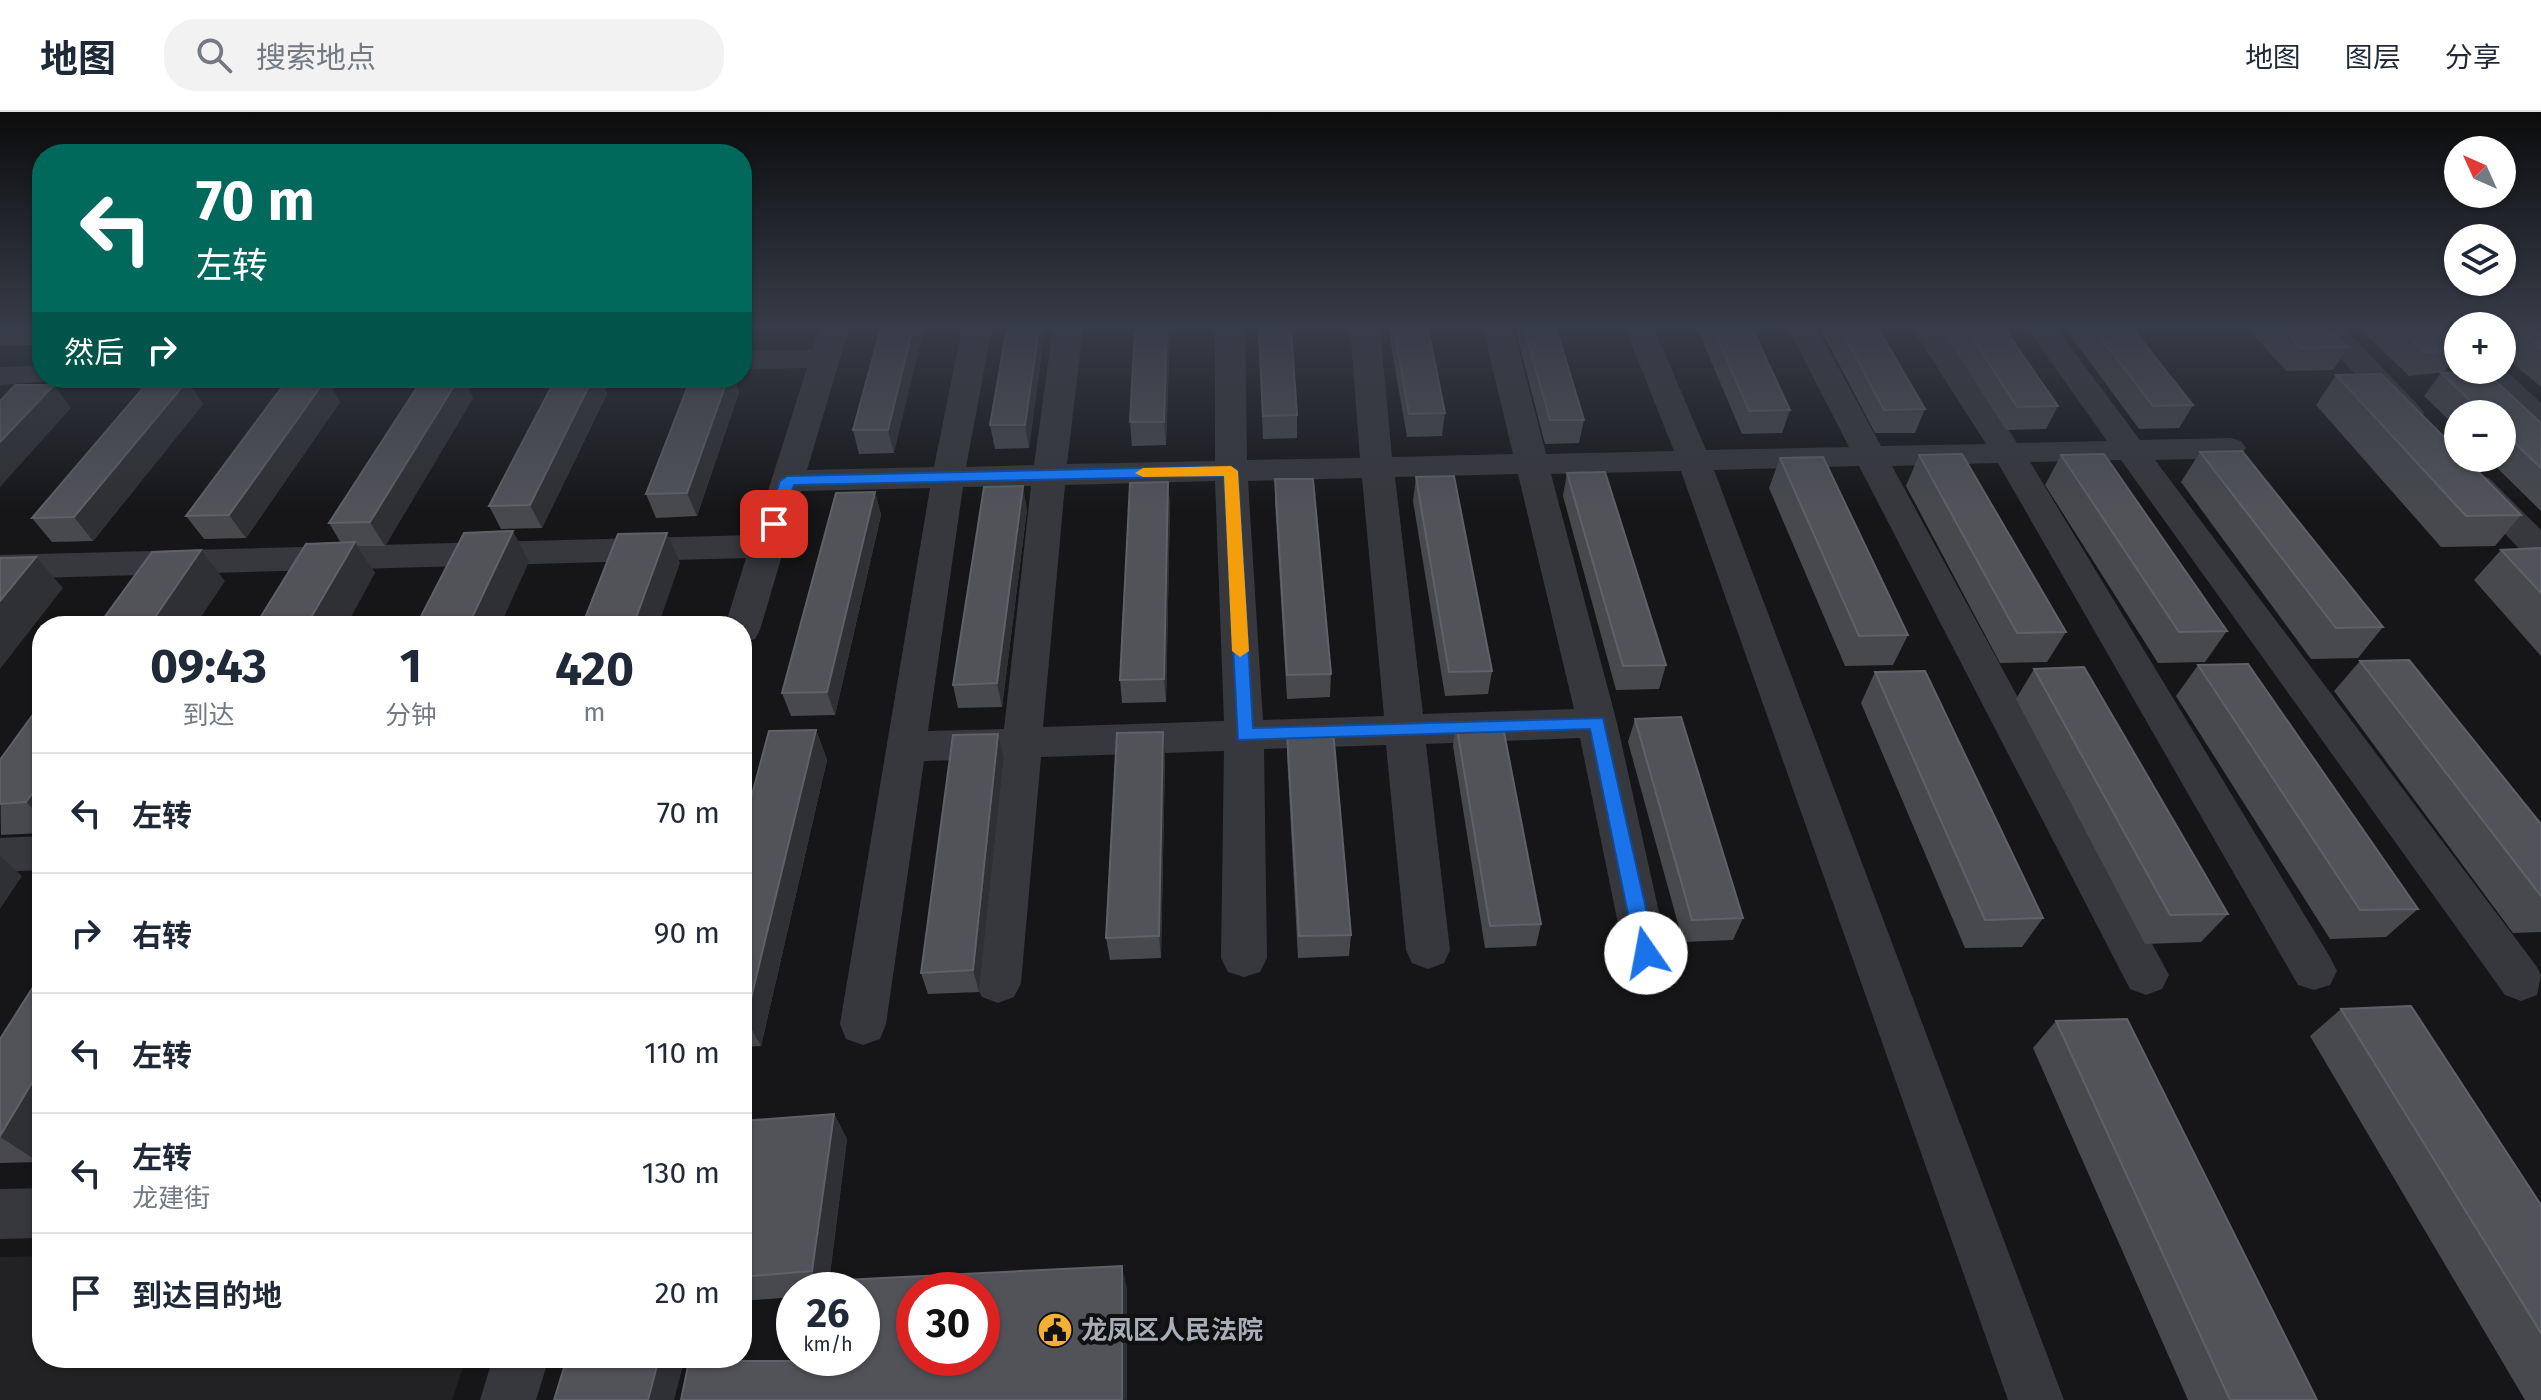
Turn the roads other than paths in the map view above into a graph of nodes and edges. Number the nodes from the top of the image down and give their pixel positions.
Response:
1 (816, 388) edge
2 (965, 388) edge
3 (1060, 388) edge
4 (1230, 388) edge
5 (1370, 388) edge
6 (1512, 388) edge
7 (1664, 388) edge
8 (1834, 388) edge
9 (1965, 388) edge
10 (2086, 388) edge
11 (2385, 388) edge
12 (2507, 388) edge
13 (2541, 420) edge
14 (2230, 448) edge
15 (2132, 450) junction
16 (2008, 453) junction
17 (1871, 456) junction
18 (1694, 460) junction
19 (1529, 464) junction
20 (1377, 467) junction
21 (1231, 471) junction
22 (1049, 475) junction
23 (948, 477) junction
24 (787, 481) junction
25 (767, 546) junction
26 (2541, 551) edge
27 (0, 567) edge
28 (746, 616) edge
29 (1597, 723) junction
30 (1405, 729) junction
31 (1244, 735) junction
32 (1022, 743) junction
33 (906, 747) junction
34 (32, 853) edge
35 (0, 855) edge
36 (1428, 950) dead end
37 (1646, 953) dead end
38 (1244, 958) dead end
39 (2314, 971) dead end
40 (2146, 975) dead end
41 (2521, 981) dead end
42 (998, 983) dead end
43 (863, 1024) dead end
44 (32, 1213) edge
45 (0, 1214) edge
46 (518, 1368) edge
47 (508, 1400) edge
48 (2036, 1400) edge

1 - 24 street
2 - 23 street
3 - 22 street
4 - 21 street
5 - 20 street
6 - 19 street
7 - 18 street
8 - 17 street
9 - 16 street
10 - 15 street
11 - 26 street
12 - 13 street
14 - 15 street
15 - 16 street
15 - 41 street
16 - 17 street
16 - 39 street
17 - 18 street
17 - 40 street
18 - 19 street
18 - 48 street
19 - 20 street
19 - 29 street
20 - 21 street
20 - 30 street
21 - 22 street
21 - 31 street
22 - 23 street
22 - 32 street
23 - 24 street
23 - 33 street
24 - 25 street
25 - 27 street
25 - 28 street
29 - 30 street
29 - 37 street
30 - 31 street
30 - 36 street
31 - 32 street
31 - 38 street
32 - 33 street
32 - 42 street
33 - 43 street
34 - 35 street
44 - 45 street
46 - 47 street

